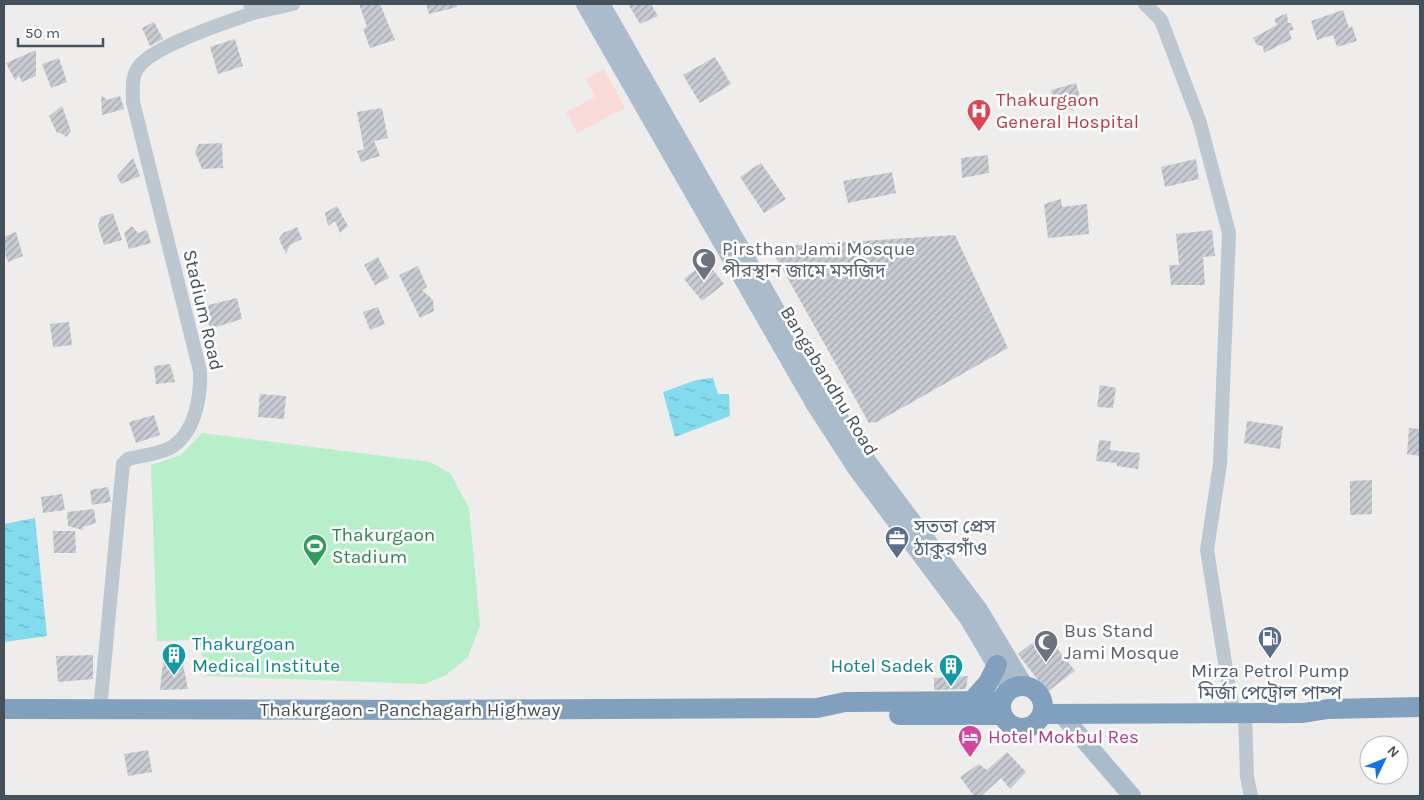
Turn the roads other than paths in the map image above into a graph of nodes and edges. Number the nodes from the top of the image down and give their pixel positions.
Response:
1 (293, 4) edge
2 (585, 4) edge
3 (601, 4) edge
4 (1145, 4) edge
5 (252, 8) edge
6 (997, 665) junction
7 (1010, 697) junction
8 (972, 701) junction
9 (1420, 707) edge
10 (817, 708) junction
11 (4, 710) edge
12 (100, 710) junction
13 (1050, 710) junction
14 (1237, 710) junction
15 (1132, 796) edge
16 (1250, 796) edge

1 - 5 street
2 - 6 main road, Bangabandhu Road
3 - 7 main road, Bangabandhu Road
4 - 14 street
5 - 12 street, Stadium Road
6 - 7 main road, Bangabandhu Road
6 - 8 highway
7 - 8 highway, Thakurgaon - Panchagarh Highway
7 - 10 highway, Thakurgaon - Panchagarh Highway
7 - 13 highway
7 - 13 highway
8 - 10 highway, Thakurgaon - Panchagarh Highway
9 - 14 highway
10 - 12 highway, Thakurgaon - Panchagarh Highway
11 - 12 highway, Thakurgaon - Panchagarh Highway
13 - 14 highway
13 - 15 main road
14 - 16 street

